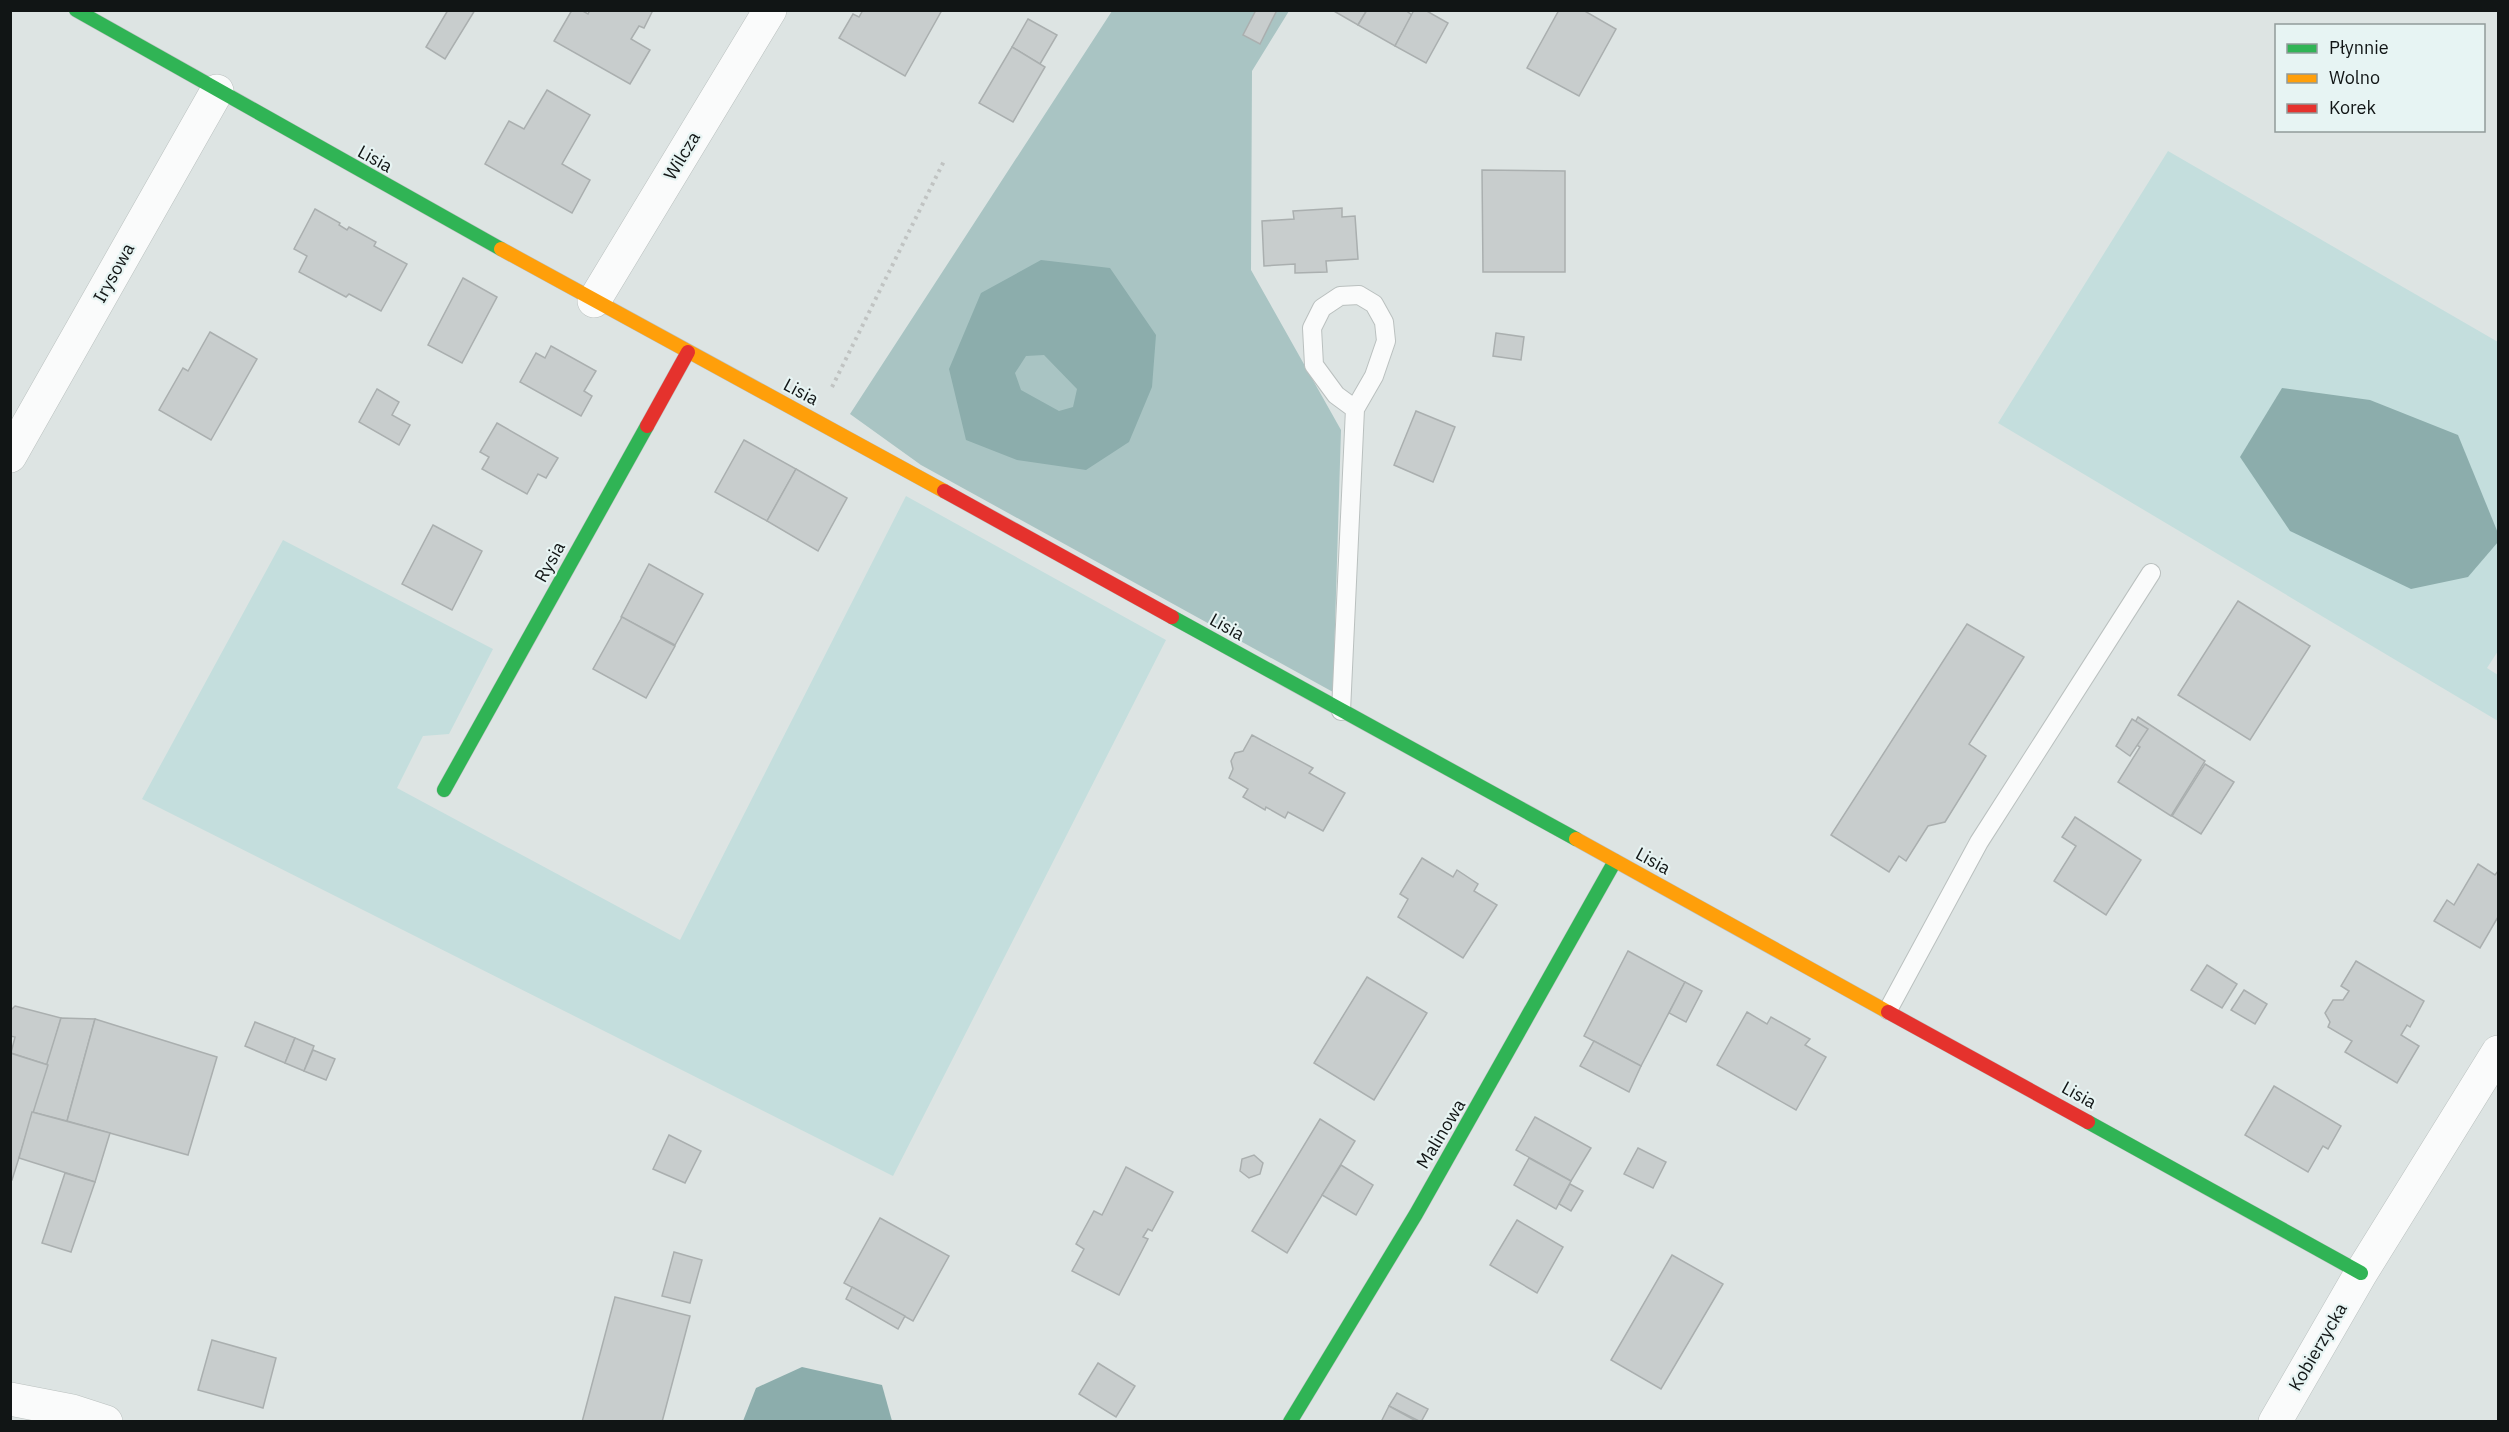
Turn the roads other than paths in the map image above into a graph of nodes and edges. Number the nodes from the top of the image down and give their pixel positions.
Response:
1 (76, 10) edge
2 (770, 10) edge
3 (217, 91) junction
4 (594, 301) junction
5 (688, 352) junction
6 (1355, 409) junction
7 (10, 456) edge
8 (2151, 573) dead end
9 (1341, 711) junction
10 (444, 790) dead end
11 (1615, 861) junction
12 (1888, 1010) junction
13 (2499, 1052) edge
14 (2361, 1273) junction
15 (10, 1399) edge
16 (106, 1422) edge
17 (1290, 1422) edge
18 (2275, 1422) edge

1 - 3 street, Lisia
2 - 4 street, Wilcza
3 - 4 street, Lisia
3 - 7 street, Irysowa
4 - 5 street, Lisia
5 - 9 street, Lisia
5 - 10 street, Rysia
6 - 6 lane
6 - 9 lane
8 - 12 lane
9 - 11 street, Lisia
11 - 12 street, Lisia
11 - 17 street, Malinowa
12 - 14 street, Lisia
13 - 14 street, Kobierzycka
14 - 18 street, Kobierzycka
15 - 16 street

